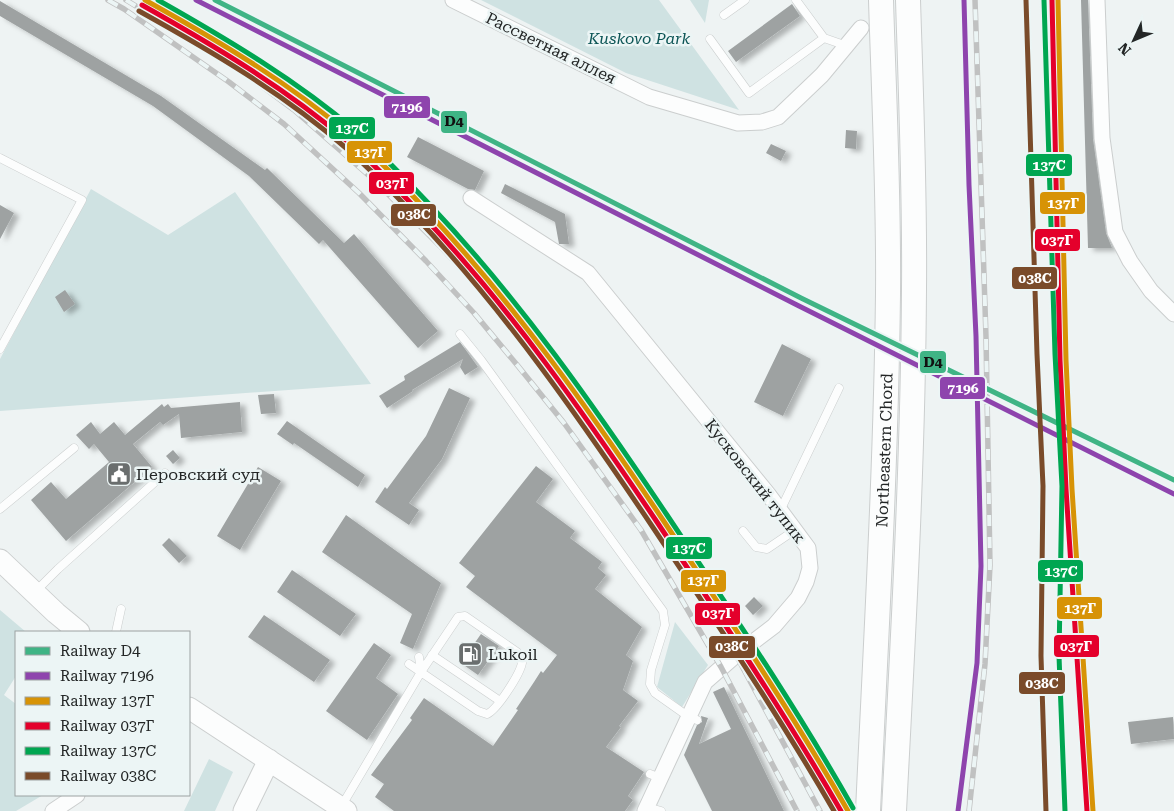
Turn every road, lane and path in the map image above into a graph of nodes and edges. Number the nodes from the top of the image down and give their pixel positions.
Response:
1 (745, 0) edge
2 (796, 0) edge
3 (880, 0) edge
4 (908, 0) edge
5 (1097, 0) edge
6 (461, 2) edge
7 (724, 15) dead end
8 (861, 28) dead end
9 (824, 38) junction
10 (710, 39) dead end
11 (847, 46) junction
12 (0, 158) edge
13 (471, 198) dead end
14 (1174, 314) edge
15 (460, 334) dead end
16 (0, 349) edge
17 (839, 388) dead end
18 (74, 448) dead end
19 (165, 473) dead end
20 (0, 509) edge
21 (780, 511) junction
22 (796, 529) junction
23 (743, 531) dead end
24 (0, 560) edge
25 (34, 593) junction
26 (121, 609) dead end
27 (78, 631) edge
28 (116, 631) edge
29 (432, 655) junction
30 (419, 657) dead end
31 (409, 664) dead end
32 (421, 672) junction
33 (500, 701) junction
34 (190, 711) edge
35 (693, 718) junction
36 (269, 760) junction
37 (76, 796) edge
38 (342, 810) edge
39 (645, 810) edge
40 (53, 811) edge
41 (244, 811) edge
42 (661, 811) edge
43 (868, 811) edge
44 (894, 811) edge

1 - 7 lane
2 - 9 lane
3 - 43 main road, Northeastern Chord
4 - 44 main road, Northeastern Chord
5 - 14 street
6 - 11 street, Рассветная аллея
8 - 11 street, Рассветная аллея
9 - 10 lane
9 - 11 lane
12 - 16 lane
13 - 21 street, Кусковский тупик
15 - 35 lane
17 - 21 lane
18 - 20 lane
19 - 25 lane
21 - 22 street, Кусковский тупик
22 - 23 lane
22 - 35 street, Кусковский тупик
24 - 25 street
25 - 27 street
26 - 28 lane
29 - 32 lane
29 - 33 lane
29 - 33 lane
30 - 32 lane
31 - 32 lane
32 - 33 lane
32 - 38 lane
34 - 36 street
35 - 39 street, Кусковский тупик
36 - 38 street
36 - 41 street
37 - 40 street
39 - 42 lane

